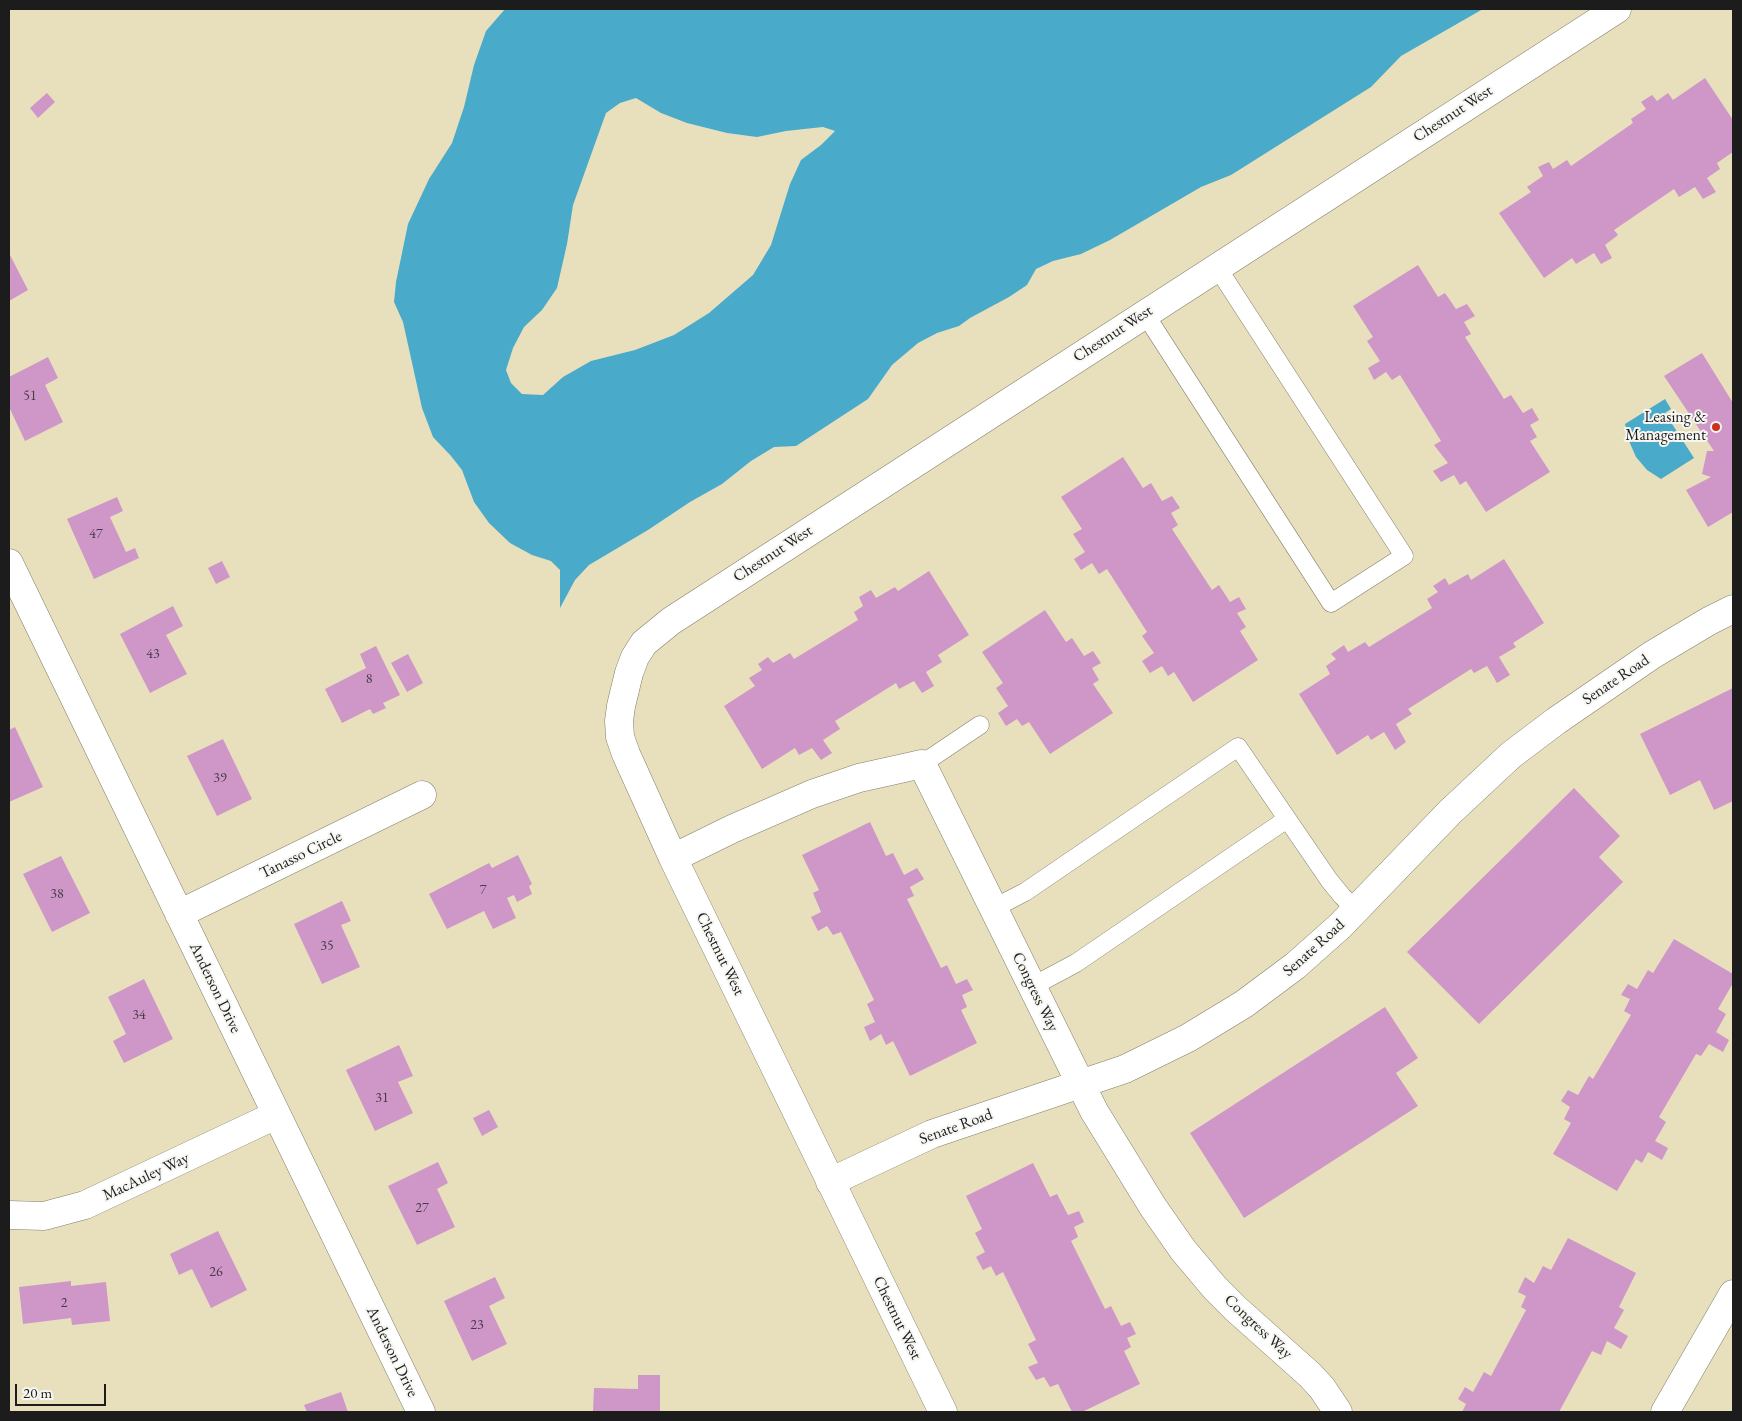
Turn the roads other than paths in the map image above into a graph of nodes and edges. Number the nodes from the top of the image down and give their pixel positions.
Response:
1 (1617, 9) edge
2 (1218, 267) junction
3 (1145, 314) junction
4 (9, 563) edge
5 (1733, 610) edge
6 (980, 725) dead end
7 (922, 764) junction
8 (422, 795) dead end
9 (1287, 819) junction
10 (673, 858) junction
11 (994, 908) junction
12 (1356, 910) junction
13 (179, 914) junction
14 (1033, 986) junction
15 (1080, 1085) junction
16 (276, 1114) junction
17 (830, 1182) junction
18 (9, 1215) edge
19 (1733, 1294) edge
20 (421, 1412) edge
21 (943, 1412) edge
22 (1338, 1412) edge
23 (1665, 1412) edge

1 - 2 street, Chestnut West
2 - 3 street, Chestnut West
2 - 3 lane
3 - 10 street, Chestnut West
4 - 13 street, Anderson Drive
5 - 12 street, Senate Road
6 - 7 lane
7 - 10 street
7 - 11 street, Congress Way
8 - 13 street, Tanasso Circle
9 - 11 lane
9 - 12 lane
9 - 14 lane
10 - 17 street, Chestnut West
11 - 14 street, Congress Way
12 - 15 street, Senate Road
13 - 16 street, Anderson Drive
14 - 15 street, Congress Way
15 - 17 street, Senate Road
15 - 22 street, Congress Way
16 - 18 street, MacAuley Way
16 - 20 street, Anderson Drive
17 - 21 street, Chestnut West
19 - 23 street

